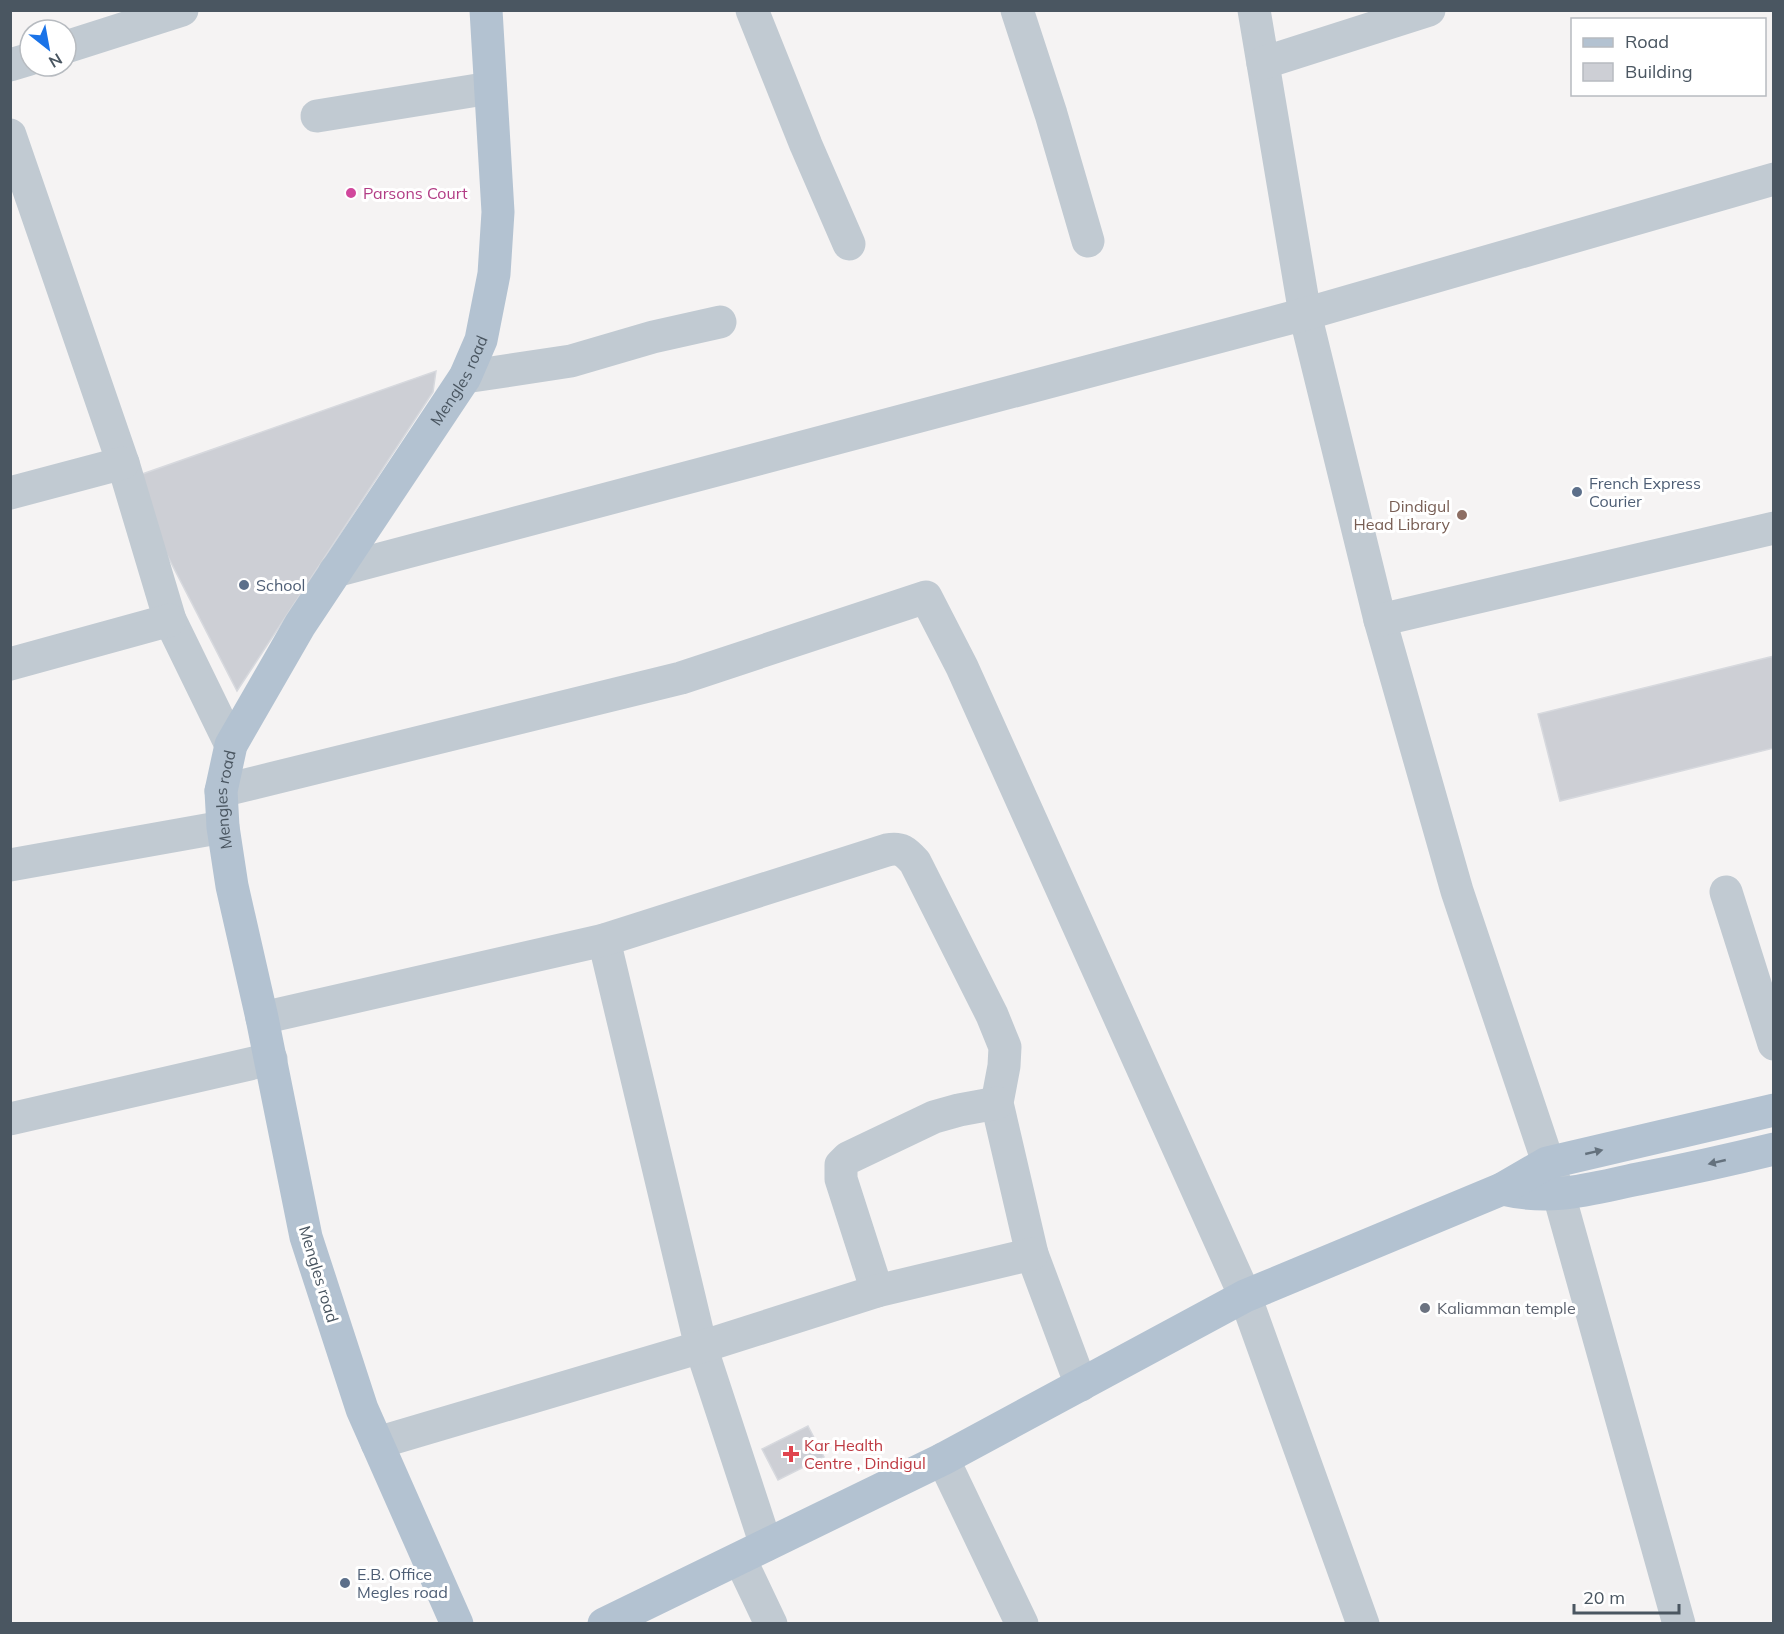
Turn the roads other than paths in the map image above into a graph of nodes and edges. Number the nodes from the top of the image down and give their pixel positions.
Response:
1 (182, 10) edge
2 (486, 10) edge
3 (752, 10) edge
4 (1017, 10) edge
5 (1254, 10) edge
6 (1429, 10) edge
7 (78, 43) edge
8 (1263, 63) junction
9 (490, 88) junction
10 (317, 116) dead end
11 (10, 135) edge
12 (1773, 180) edge
13 (1088, 241) dead end
14 (849, 244) dead end
15 (1305, 314) junction
16 (720, 322) dead end
17 (465, 377) junction
18 (123, 463) junction
19 (10, 493) edge
20 (1773, 528) edge
21 (334, 571) junction
22 (170, 620) junction
23 (1380, 620) junction
24 (10, 664) edge
25 (231, 744) junction
26 (221, 791) junction
27 (223, 827) junction
28 (10, 865) edge
29 (1726, 892) dead end
30 (604, 939) junction
31 (262, 1018) junction
32 (1773, 1044) edge
33 (271, 1059) junction
34 (997, 1103) junction
35 (1773, 1110) edge
36 (10, 1119) edge
37 (1773, 1149) edge
38 (1547, 1163) junction
39 (1502, 1189) junction
40 (1559, 1195) junction
41 (1032, 1254) junction
42 (877, 1291) junction
43 (1245, 1296) junction
44 (701, 1347) junction
45 (1081, 1385) junction
46 (377, 1443) junction
47 (943, 1460) junction
48 (753, 1552) junction
49 (457, 1623) edge
50 (604, 1623) edge
51 (771, 1623) edge
52 (1022, 1623) edge
53 (1363, 1623) edge
54 (1679, 1623) edge

1 - 7 street
2 - 9 main road, Mengles road
3 - 14 street
4 - 13 street
5 - 8 street
6 - 8 street
8 - 15 street
9 - 10 street
9 - 17 main road, Mengles road
11 - 18 street
12 - 15 street
15 - 21 street
15 - 23 street
16 - 17 street
17 - 21 main road, Mengles road
18 - 19 street
18 - 22 street
20 - 23 street
21 - 25 main road, Mengles road
22 - 24 street
22 - 25 street
23 - 38 street
25 - 26 main road, Mengles road
26 - 27 main road, Mengles road
26 - 43 street
27 - 28 street
27 - 31 main road, Mengles road
29 - 32 street
30 - 31 street
30 - 34 street
30 - 44 street
31 - 33 main road, Mengles road
33 - 36 street
33 - 46 main road, Mengles road
34 - 41 street
34 - 42 street
38 -> 35 main road
37 -> 40 main road
38 - 39 main road
38 - 40 street
39 - 40 main road
39 - 43 main road
40 - 54 street
41 - 42 street
41 - 45 street
42 - 44 street
43 - 45 main road
43 - 53 street
44 - 46 street
44 - 48 street
45 - 47 main road
46 - 49 main road, Mengles road
47 - 48 main road
47 - 52 street
48 - 50 main road
48 - 51 street

